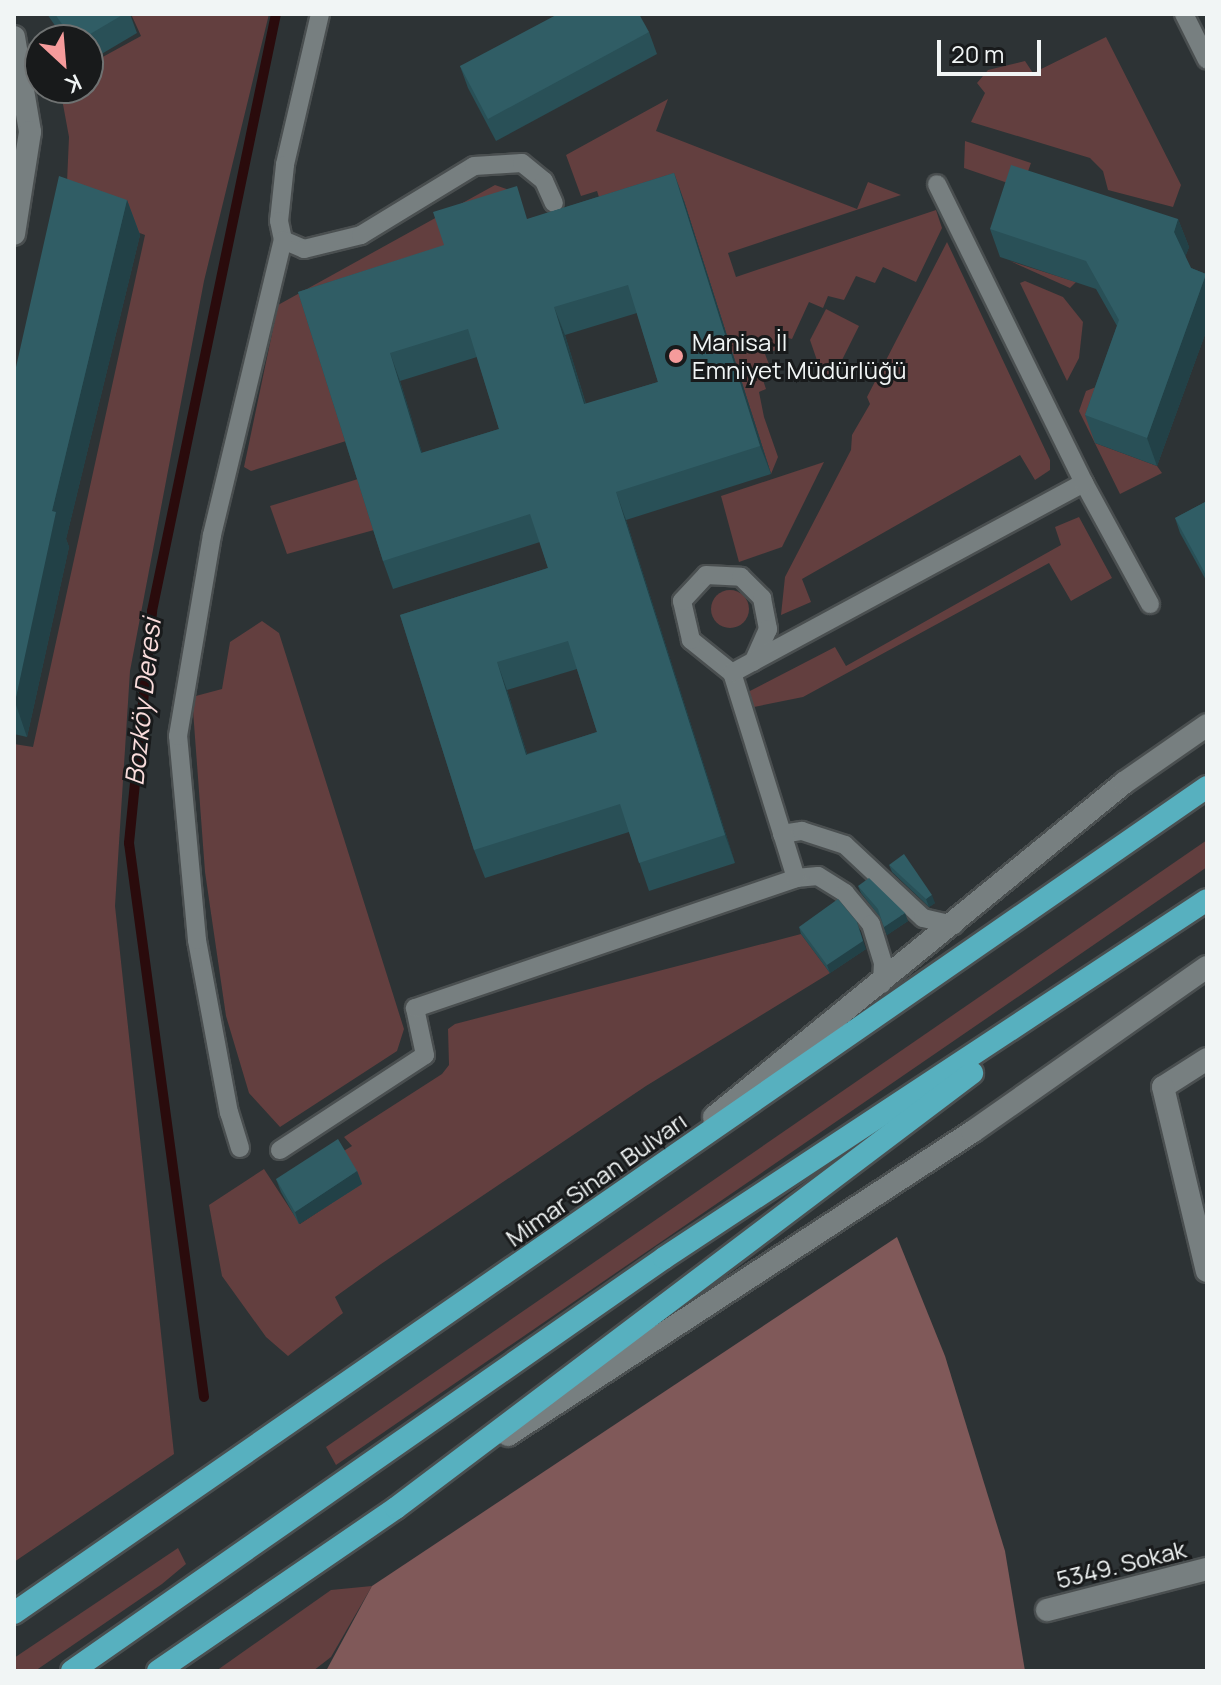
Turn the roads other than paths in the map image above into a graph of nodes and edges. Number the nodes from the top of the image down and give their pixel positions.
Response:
1 (320, 14) edge
2 (1184, 14) edge
3 (14, 37) edge
4 (1207, 60) edge
5 (937, 184) dead end
6 (554, 203) dead end
7 (14, 234) edge
8 (283, 240) junction
9 (1084, 483) junction
10 (1150, 604) dead end
11 (753, 662) junction
12 (732, 673) junction
13 (1207, 725) edge
14 (1207, 787) edge
15 (782, 834) junction
16 (796, 878) junction
17 (1207, 900) edge
18 (954, 925) junction
19 (1123, 959) junction
20 (1207, 967) edge
21 (882, 984) junction
22 (1207, 1059) edge
23 (240, 1148) dead end
24 (280, 1150) dead end
25 (609, 1201) junction
26 (1207, 1271) edge
27 (396, 1508) junction
28 (1207, 1569) edge
29 (1047, 1610) dead end
30 (14, 1613) edge
31 (72, 1671) edge
32 (158, 1671) edge

1 - 8 lane
2 - 4 lane
3 - 7 main road
5 - 9 lane
6 - 8 lane
8 - 23 lane
9 - 10 lane
9 - 11 lane
11 - 12 lane
11 - 12 lane
12 - 15 lane
13 - 18 main road
14 - 25 highway, Mimar Sinan Bulvarı
15 - 16 lane
15 - 18 lane
16 - 21 lane
16 - 24 lane
17 - 19 highway
18 - 21 main road
19 - 27 highway
19 - 31 highway
20 - 27 main road
21 - 25 main road
22 - 26 main road
25 - 30 highway, Mimar Sinan Bulvarı
27 - 32 highway
28 - 29 main road, 5349. Sokak

